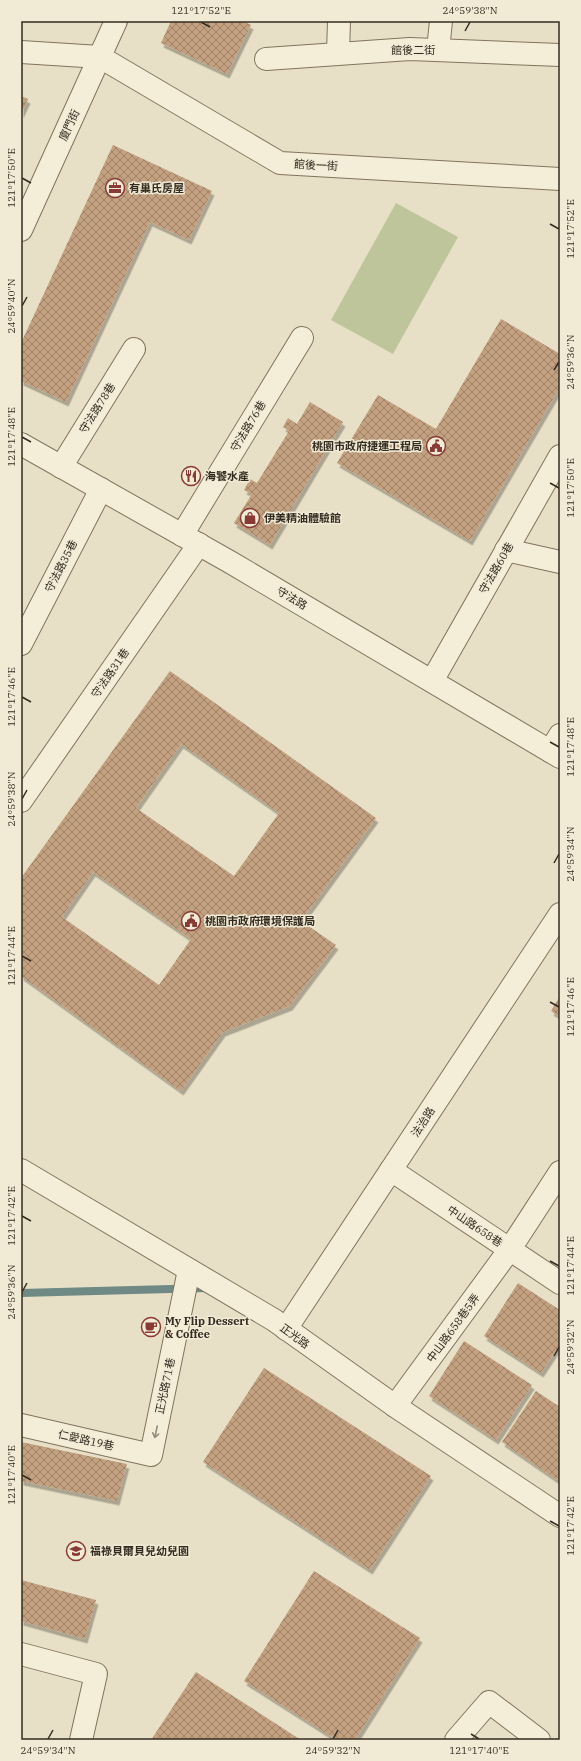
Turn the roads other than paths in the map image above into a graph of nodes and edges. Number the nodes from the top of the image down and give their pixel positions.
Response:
1 (116, 21) edge
2 (339, 21) edge
3 (441, 21) edge
4 (438, 50) junction
5 (21, 52) edge
6 (338, 53) junction
7 (560, 55) edge
8 (100, 57) junction
9 (266, 59) dead end
10 (560, 179) edge
11 (21, 230) edge
12 (302, 338) dead end
13 (134, 349) dead end
14 (21, 444) edge
15 (560, 456) edge
16 (61, 467) junction
17 (101, 489) junction
18 (191, 540) junction
19 (506, 550) junction
20 (560, 562) edge
21 (21, 644) edge
22 (432, 681) junction
23 (557, 748) edge
24 (28, 778) edge
25 (21, 801) edge
26 (560, 914) edge
27 (21, 1170) edge
28 (391, 1170) junction
29 (560, 1172) edge
30 (510, 1249) junction
31 (189, 1270) junction
32 (560, 1283) edge
33 (286, 1330) junction
34 (396, 1406) junction
35 (21, 1425) edge
36 (151, 1455) joint
37 (560, 1516) edge
38 (21, 1654) edge
39 (81, 1740) edge
40 (456, 1740) edge
41 (539, 1740) edge

1 - 8 street, 廈門街
2 - 6 street
3 - 4 street
4 - 6 street, 館後二街
4 - 7 street, 館後二街
5 - 8 street
6 - 9 street, 館後二街
8 - 10 street, 館後一街
8 - 11 street, 廈門街
12 - 18 street, 守法路76巷
13 - 16 street, 守法路78巷
14 - 16 street, 守法路
15 - 19 street, 守法路60巷
16 - 17 street, 守法路
17 - 18 street, 守法路
17 - 21 street, 守法路35巷
18 - 22 street, 守法路
18 - 24 street, 守法路31巷
19 - 20 street
19 - 22 street, 守法路60巷
22 - 23 street, 守法路
24 - 25 street, 守法路31巷
26 - 28 street, 法治路
27 - 31 street, 正光路
28 - 30 street, 中山路658巷
28 - 33 street, 法治路
29 - 30 street, 中山路658巷5弄
30 - 32 street, 中山路658巷
30 - 34 street, 中山路658巷5弄
31 - 33 street, 正光路
31 -> 36 street, 正光路71巷
33 - 34 street, 正光路
34 - 37 street, 正光路
35 - 36 street, 仁愛路19巷
38 - 39 street
40 - 41 street

